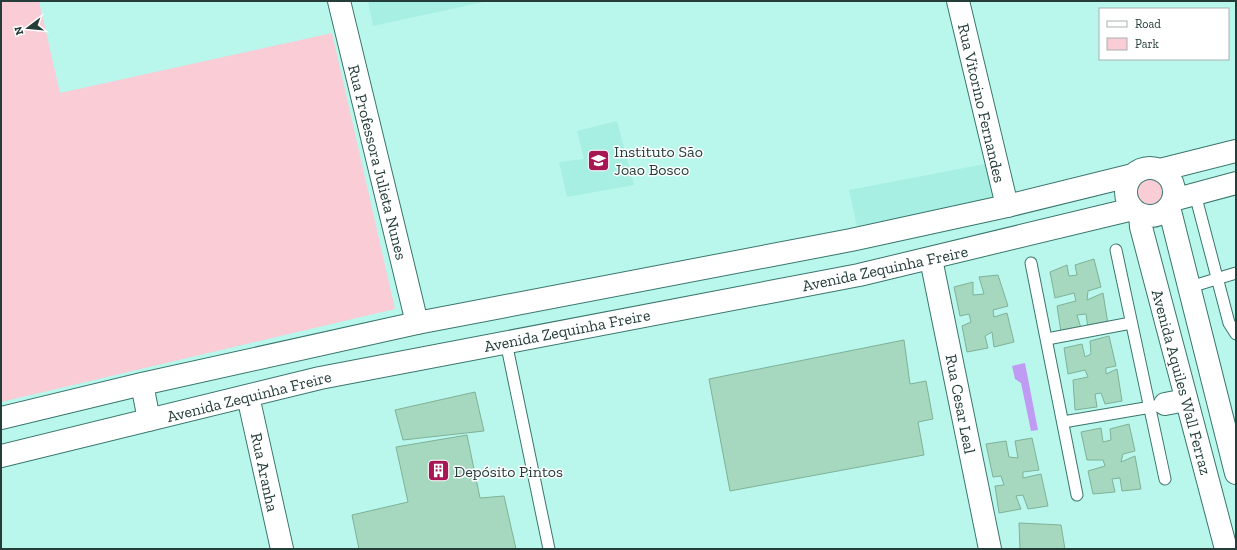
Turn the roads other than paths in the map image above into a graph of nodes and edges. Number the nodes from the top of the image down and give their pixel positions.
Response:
1 (339, 1) edge
2 (958, 1) edge
3 (1236, 151) edge
4 (1160, 170) junction
5 (1133, 175) junction
6 (1236, 182) edge
7 (1195, 194) junction
8 (1171, 204) junction
9 (1007, 206) junction
10 (1136, 211) junction
11 (1116, 250) dead end
12 (931, 259) junction
13 (1031, 263) dead end
14 (1236, 273) edge
15 (1216, 279) junction
16 (1190, 287) junction
17 (417, 323) junction
18 (1131, 323) junction
19 (1236, 334) edge
20 (1046, 339) junction
21 (506, 342) junction
22 (142, 384) junction
23 (248, 396) junction
24 (1186, 400) junction
25 (1157, 406) junction
26 (1, 418) edge
27 (149, 420) junction
28 (1063, 422) junction
29 (1, 456) edge
30 (1236, 473) edge
31 (1165, 479) dead end
32 (1077, 495) dead end
33 (282, 549) edge
34 (549, 549) edge
35 (990, 549) edge
36 (1226, 549) edge

1 - 17 main road, Rua Professora Julieta Nunes
2 - 9 main road, Rua Vitorino Fernandes
3 - 4 main road
4 - 5 main road
4 - 8 main road
5 - 9 main road, Avenida Zequinha Freire
5 - 10 main road
6 - 7 main road
7 - 8 main road
7 - 15 lane
8 - 10 main road
8 - 16 main road, Avenida Aquiles Wall Ferraz
9 - 17 main road, Avenida Zequinha Freire
10 - 12 main road, Avenida Zequinha Freire
10 - 24 main road, Avenida Aquiles Wall Ferraz
11 - 18 lane
12 - 21 main road, Avenida Zequinha Freire
12 - 35 main road, Rua Cesar Leal
13 - 20 lane
14 - 15 lane
15 - 16 lane
15 - 19 lane
16 - 30 main road, Avenida Aquiles Wall Ferraz
17 - 22 main road, Avenida Zequinha Freire
18 - 20 lane
18 - 25 lane
20 - 28 lane
21 - 23 main road, Avenida Zequinha Freire
21 - 34 lane
22 - 26 main road, Avenida Zequinha Freire
22 - 27 main road
23 - 27 main road, Avenida Zequinha Freire
23 - 33 main road, Rua Aranha
24 - 25 main road
24 - 36 main road, Avenida Aquiles Wall Ferraz
25 - 28 lane
25 - 31 lane
27 - 29 main road, Avenida Zequinha Freire
28 - 32 lane

